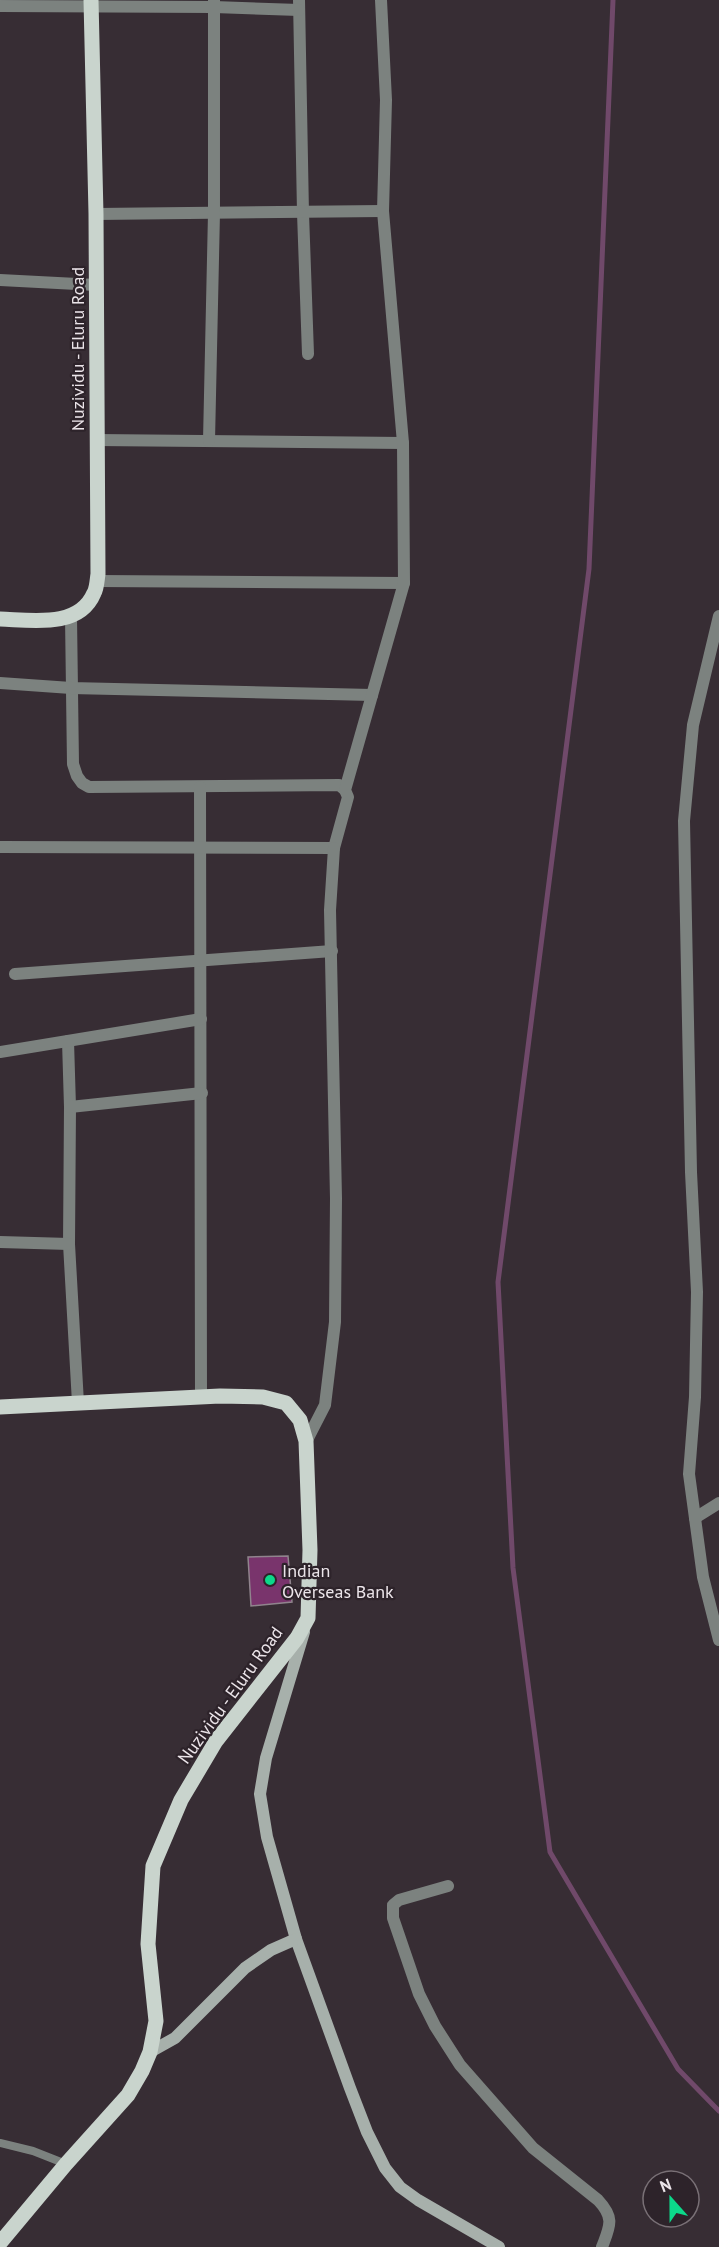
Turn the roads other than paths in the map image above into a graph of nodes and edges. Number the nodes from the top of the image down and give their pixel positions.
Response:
1 (381, 0) edge
2 (213, 3) edge
3 (91, 4) edge
4 (299, 5) edge
5 (0, 6) edge
6 (383, 212) junction
7 (214, 213) junction
8 (303, 213) junction
9 (96, 214) junction
10 (0, 280) edge
11 (96, 285) junction
12 (308, 354) dead end
13 (96, 440) junction
14 (209, 441) junction
15 (403, 443) junction
16 (97, 582) junction
17 (404, 583) junction
18 (719, 616) edge
19 (70, 617) junction
20 (0, 619) edge
21 (0, 683) edge
22 (71, 688) junction
23 (372, 695) junction
24 (200, 787) junction
25 (345, 790) junction
26 (0, 847) edge
27 (334, 848) junction
28 (200, 849) junction
29 (332, 951) junction
30 (201, 961) junction
31 (15, 974) dead end
32 (201, 1019) junction
33 (68, 1041) junction
34 (0, 1052) edge
35 (202, 1093) junction
36 (70, 1107) junction
37 (0, 1242) edge
38 (69, 1244) junction
39 (201, 1397) junction
40 (78, 1403) junction
41 (0, 1407) edge
42 (306, 1442) junction
43 (719, 1503) edge
44 (695, 1518) junction
45 (716, 1612) edge
46 (308, 1618) junction
47 (719, 1640) edge
48 (448, 1886) dead end
49 (296, 1939) junction
50 (150, 2052) junction
51 (0, 2143) edge
52 (66, 2164) junction
53 (0, 2243) edge
54 (499, 2247) edge
55 (602, 2247) edge

1 - 6 street
2 - 3 street
2 - 4 street
2 - 7 street
3 - 5 street
3 - 9 main road, Nuzividu - Eluru Road
4 - 8 street
6 - 8 street
6 - 15 street
7 - 8 street
7 - 9 street
7 - 14 street
8 - 12 street
9 - 11 main road, Nuzividu - Eluru Road
10 - 11 street
11 - 13 main road, Nuzividu - Eluru Road
13 - 14 street
13 - 16 main road, Nuzividu - Eluru Road
14 - 15 street
15 - 17 street
16 - 17 street
16 - 19 main road, Nuzividu - Eluru Road
17 - 23 street
18 - 44 street
19 - 20 main road
19 - 22 street
21 - 22 street
22 - 23 street
22 - 24 street
23 - 25 street
24 - 25 street
24 - 28 street
25 - 27 street
26 - 28 street
27 - 28 street
27 - 29 street
28 - 30 street
29 - 30 street
29 - 42 street
30 - 31 street
30 - 32 street
32 - 33 street
32 - 35 street
33 - 34 street
33 - 36 street
35 - 36 street
35 - 39 street
36 - 38 street
37 - 38 street
38 - 40 street
39 - 40 main road, Nuzividu - Eluru Road
39 - 42 main road, Nuzividu - Eluru Road
40 - 41 main road, Nuzividu - Eluru Road
42 - 46 main road, Nuzividu - Eluru Road
43 - 44 street
44 - 45 street
45 - 47 street
46 - 49 main road
46 - 50 main road, Nuzividu - Eluru Road
48 - 55 street
49 - 50 main road
49 - 54 main road
50 - 52 main road, Nuzividu - Eluru Road
51 - 52 lane
52 - 53 main road, Nuzividu - Eluru Road

